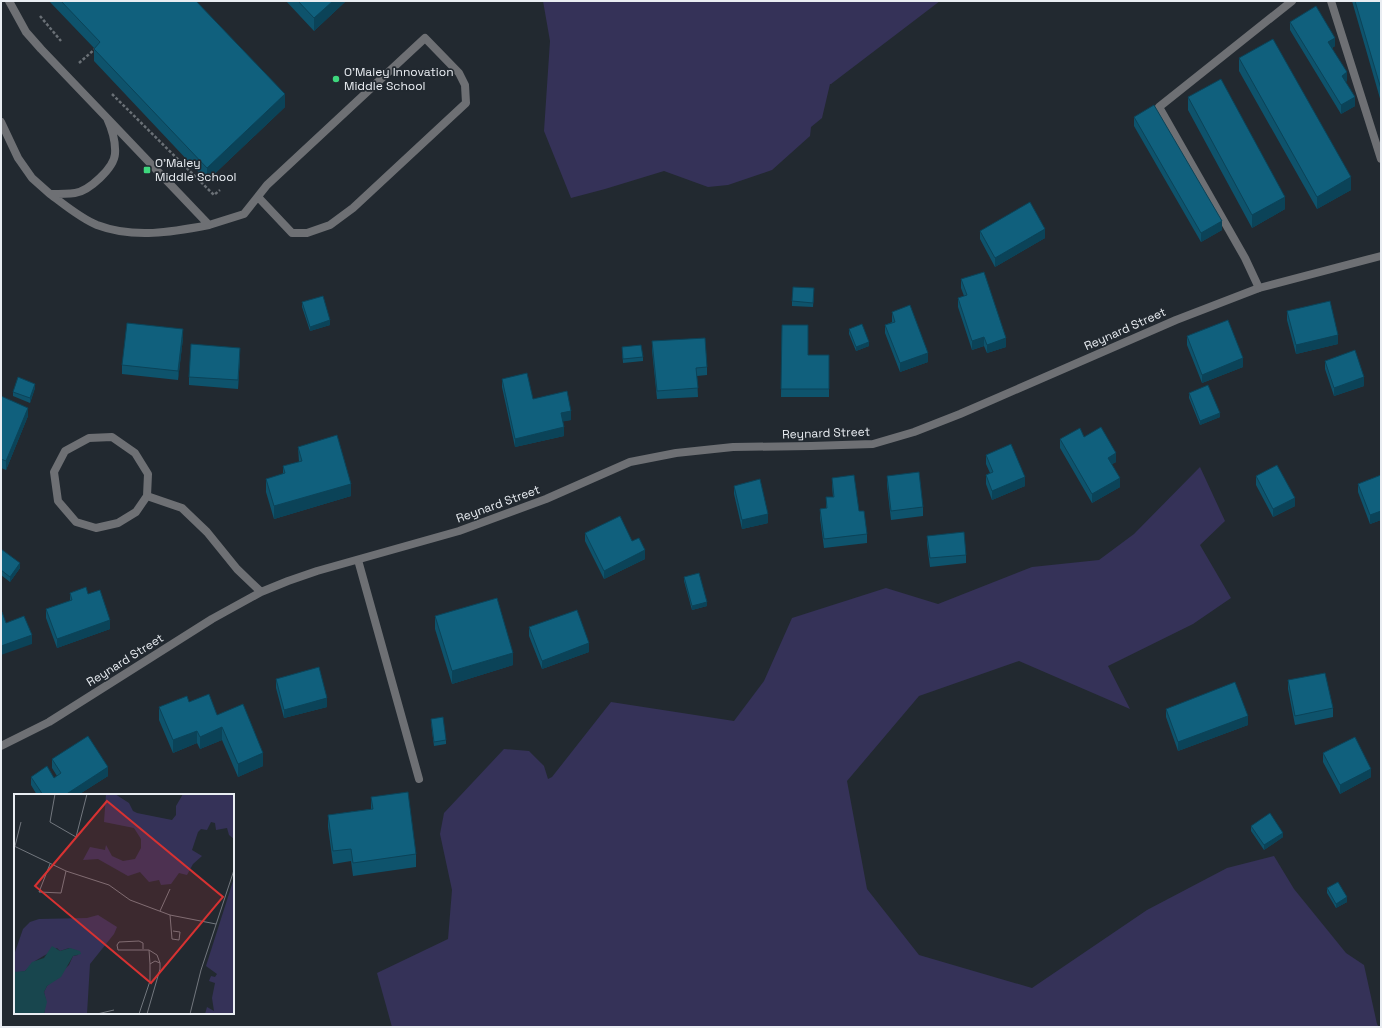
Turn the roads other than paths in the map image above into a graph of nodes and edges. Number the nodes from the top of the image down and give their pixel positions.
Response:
1 (9, 1) edge
2 (1292, 1) edge
3 (1331, 1) edge
4 (107, 118) junction
5 (1, 122) edge
6 (1381, 159) edge
7 (50, 194) junction
8 (258, 197) junction
9 (209, 225) junction
10 (1381, 256) edge
11 (1258, 288) junction
12 (147, 496) junction
13 (358, 560) junction
14 (261, 592) junction
15 (1, 746) edge
16 (419, 779) dead end

1 - 4 street
2 - 11 street
3 - 6 street
4 - 7 street
4 - 9 street
5 - 7 street
7 - 9 street
8 - 8 street
8 - 9 street
10 - 11 street, Reynard Street
11 - 13 street, Reynard Street
12 - 12 street
12 - 14 street
13 - 14 street, Reynard Street
13 - 16 street
14 - 15 street, Reynard Street

